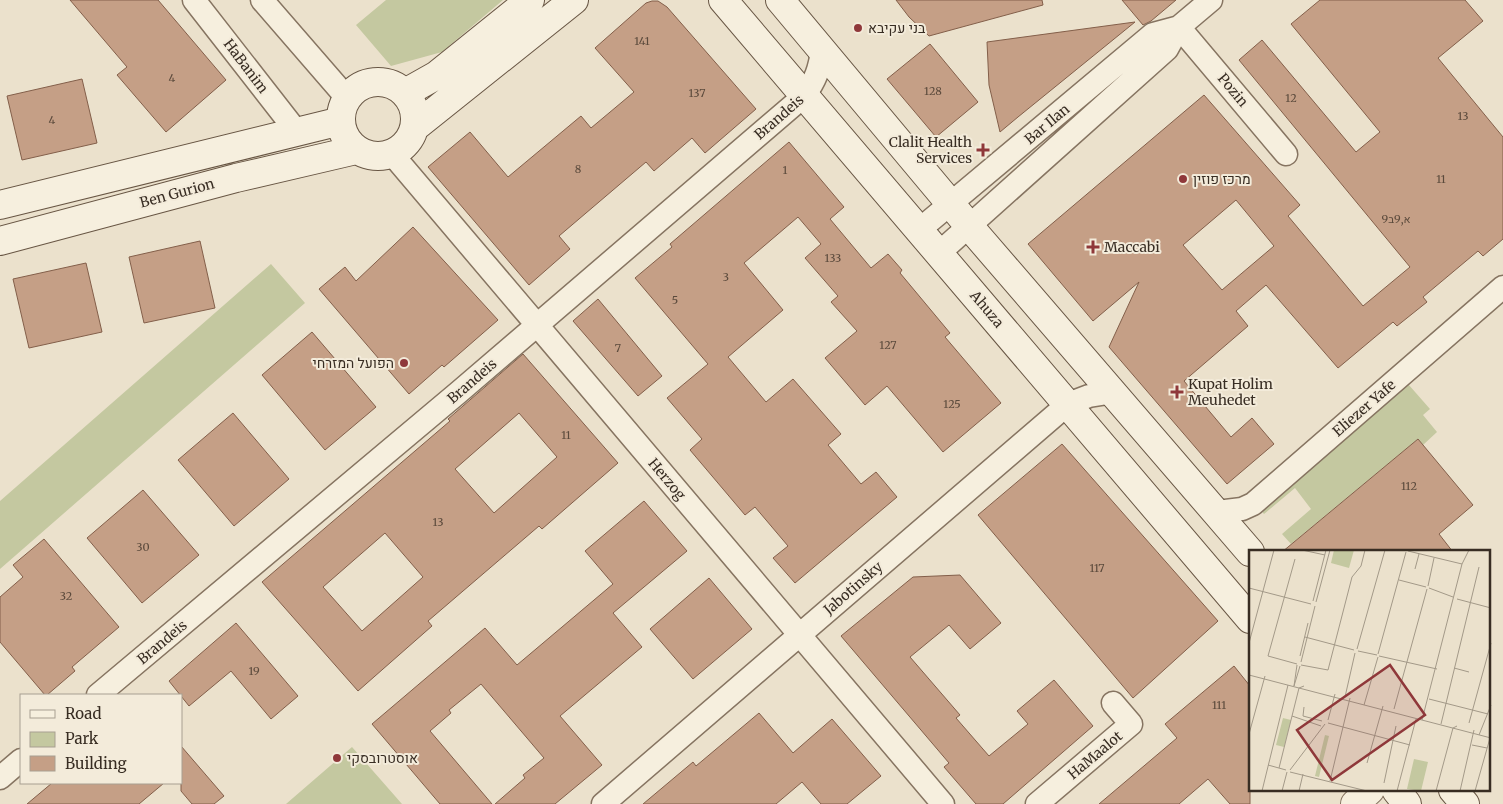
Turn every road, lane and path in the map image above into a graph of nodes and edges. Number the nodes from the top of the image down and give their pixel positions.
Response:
1 (194, 0) edge
2 (262, 0) edge
3 (530, 0) edge
4 (574, 0) edge
5 (722, 0) edge
6 (780, 0) edge
7 (1211, 0) edge
8 (1179, 27) junction
9 (822, 50) junction
10 (405, 93) junction
11 (804, 96) junction
12 (344, 109) junction
13 (415, 126) junction
14 (298, 132) junction
15 (356, 150) junction
16 (392, 154) junction
17 (1286, 154) dead end
18 (951, 204) junction
19 (0, 205) edge
20 (969, 226) junction
21 (919, 230) junction
22 (0, 241) edge
23 (939, 253) junction
24 (1503, 287) edge
25 (536, 325) junction
26 (1114, 392) junction
27 (1068, 404) junction
28 (1216, 512) junction
29 (1249, 551) edge
30 (1249, 618) edge
31 (799, 635) junction
32 (99, 694) edge
33 (1113, 703) dead end
34 (20, 761) edge
35 (0, 778) edge
36 (1368, 792) edge
37 (1398, 792) edge
38 (1455, 792) edge
39 (603, 804) edge
40 (943, 804) edge
41 (1037, 804) edge
42 (1355, 804) edge
43 (1407, 804) edge
44 (1465, 804) edge

1 - 14 street, HaBanim
2 - 12 street
3 - 10 main road
4 - 13 main road
5 - 11 main road, Ahuza
6 - 9 main road
7 - 8 street, Bar Ilan
8 - 17 street, Pozin
8 - 18 street, Bar Ilan
8 - 20 street, Bar Ilan
9 - 11 street, Brandeis
9 - 18 main road
10 - 12 main road
10 - 13 main road
11 - 21 main road, Ahuza
11 - 25 street, Brandeis
12 - 14 main road
12 - 15 main road
13 - 16 main road
14 - 19 main road
15 - 16 main road
15 - 22 main road, Ben Gurion
16 - 25 street, Herzog
18 - 20 main road
18 - 21 street, Bar Ilan
20 - 23 street, Bar Ilan
20 - 26 main road
21 - 23 main road, Ahuza
23 - 27 main road, Ahuza
24 - 28 street, Eliezer Yafe
25 - 31 street, Herzog
25 - 32 street, Brandeis
26 - 27 street, Jabotinsky
26 - 28 main road
27 - 30 main road, Ahuza
27 - 31 street, Jabotinsky
28 - 29 main road
31 - 39 street, Jabotinsky
31 - 40 street, Herzog
33 - 41 street, HaMaalot
34 - 35 street
36 - 42 main road
37 - 43 main road
38 - 44 main road

